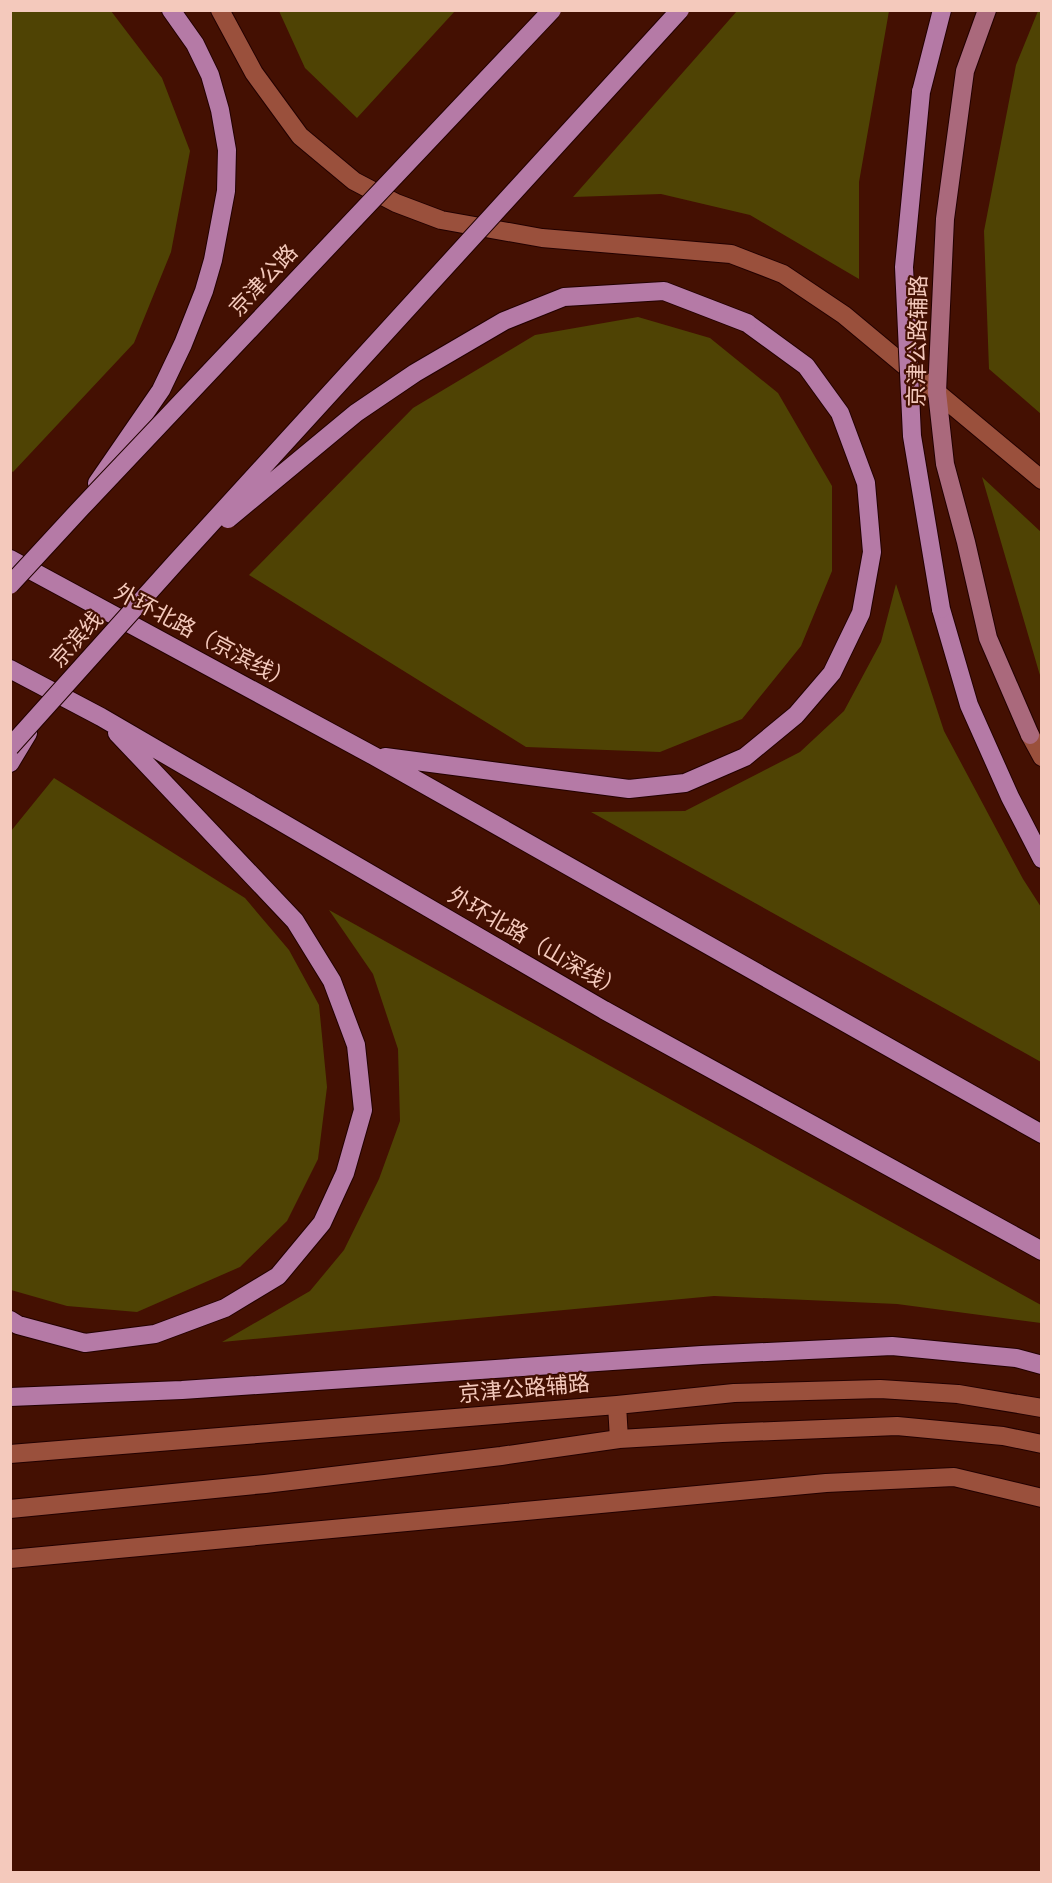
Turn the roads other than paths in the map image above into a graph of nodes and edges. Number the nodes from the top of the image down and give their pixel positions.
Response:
1 (171, 10) edge
2 (220, 10) edge
3 (552, 10) edge
4 (680, 10) edge
5 (942, 10) edge
6 (987, 10) edge
7 (937, 392) junction
8 (1041, 480) edge
9 (82, 507) junction
10 (10, 559) edge
11 (176, 562) junction
12 (10, 585) edge
13 (10, 669) edge
14 (101, 717) junction
15 (35, 720) junction
16 (1030, 735) joint
17 (10, 747) edge
18 (374, 756) junction
19 (1041, 757) edge
20 (10, 763) edge
21 (1041, 859) edge
22 (1041, 1134) edge
23 (1041, 1251) edge
24 (10, 1320) edge
25 (1041, 1365) edge
26 (17, 1396) edge
27 (618, 1405) junction
28 (1041, 1408) edge
29 (619, 1439) junction
30 (1041, 1444) edge
31 (10, 1454) edge
32 (1041, 1498) edge
33 (13, 1508) edge
34 (10, 1559) edge

1 - 9 highway, bridge
2 - 7 street
3 - 9 highway, 京津公路, bridge
4 - 11 highway, bridge
5 - 21 highway, bridge
6 - 7 main road, 京津公路辅路
7 - 8 street
7 - 16 main road, 京津公路辅路
9 - 12 highway, 京津公路, bridge
10 - 18 highway, 外环北路（京滨线）
11 - 15 highway, 京滨线, bridge
11 - 18 highway, bridge
13 - 14 highway, 外环北路（山深线）
14 - 23 highway, 外环北路（山深线）
14 - 24 highway
15 - 17 highway, 京滨线, bridge
15 - 20 highway, bridge
16 - 19 street
18 - 22 highway
25 - 26 highway
27 - 28 street, 京津公路辅路
27 - 29 street
27 - 31 street, 京津公路辅路
29 - 30 street
29 - 33 street
32 - 34 street

